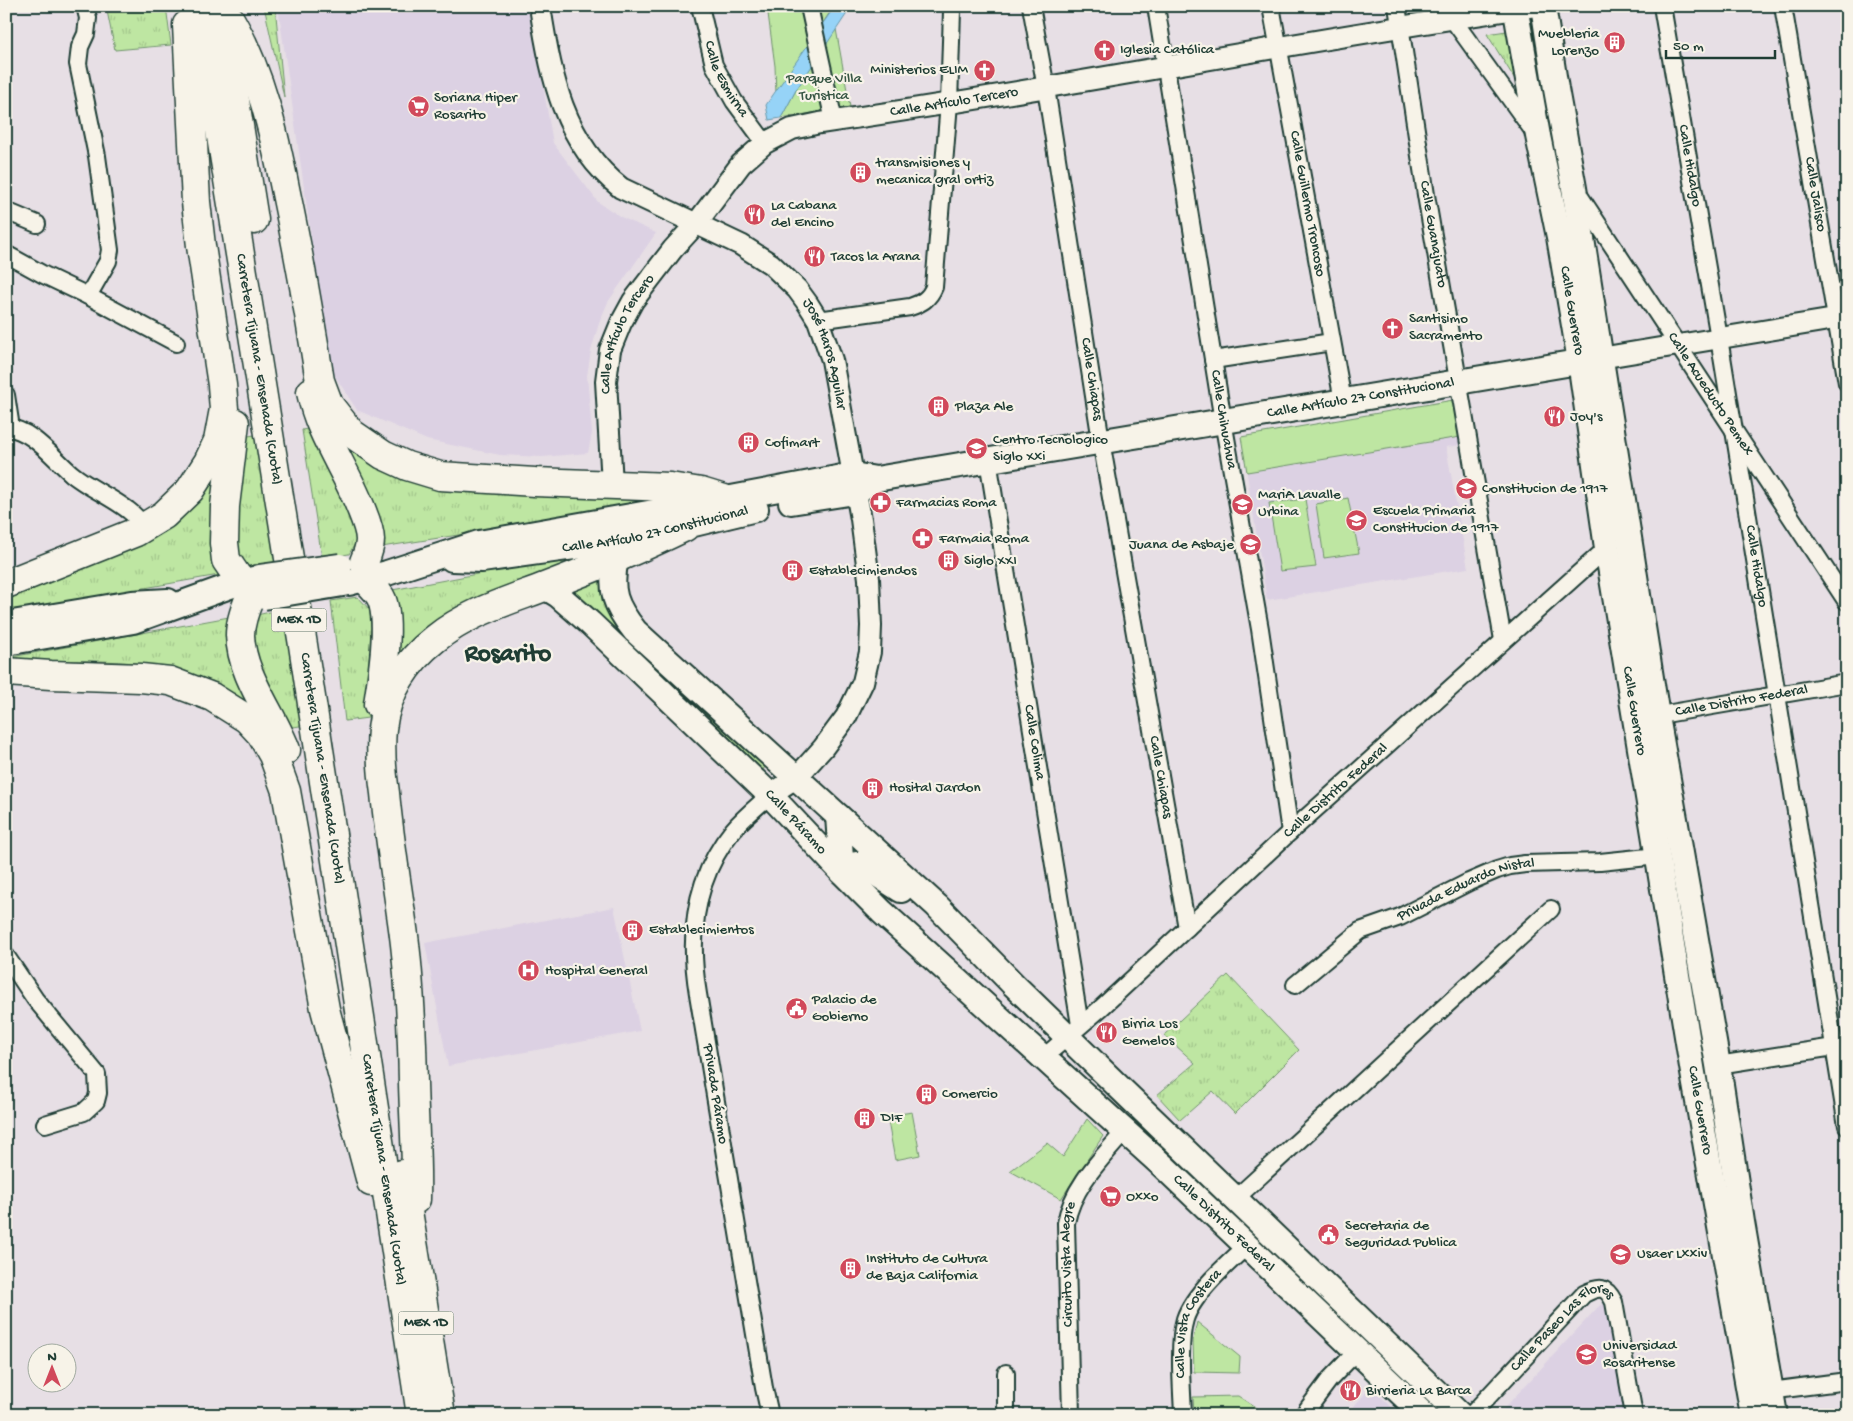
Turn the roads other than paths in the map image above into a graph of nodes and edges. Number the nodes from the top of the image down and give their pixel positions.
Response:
1 (85, 6) edge
2 (187, 6) edge
3 (200, 6) edge
4 (221, 6) edge
5 (540, 6) edge
6 (700, 6) edge
7 (1031, 6) edge
8 (1156, 6) edge
9 (1271, 6) edge
10 (1397, 6) edge
11 (1543, 6) edge
12 (1662, 6) edge
13 (1783, 6) edge
14 (1522, 7) edge
15 (810, 11) dead end
16 (952, 11) dead end
17 (1448, 13) edge
18 (1399, 28) junction
19 (1278, 46) junction
20 (1166, 67) junction
21 (261, 87) junction
22 (1046, 88) junction
23 (949, 103) junction
24 (834, 121) junction
25 (1538, 136) junction
26 (193, 138) junction
27 (765, 143) junction
28 (1574, 188) junction
29 (6, 211) edge
30 (37, 224) dead end
31 (696, 224) junction
32 (6, 254) edge
33 (88, 296) junction
34 (1842, 318) edge
35 (818, 320) junction
36 (1719, 338) junction
37 (1332, 342) junction
38 (176, 343) dead end
39 (1677, 345) junction
40 (1213, 360) junction
41 (1590, 360) junction
42 (1458, 382) junction
43 (1847, 383) edge
44 (6, 395) edge
45 (1342, 401) junction
46 (1223, 421) junction
47 (1733, 428) junction
48 (8, 429) edge
49 (1101, 441) junction
50 (988, 460) junction
51 (854, 483) junction
52 (612, 484) junction
53 (724, 499) junction
54 (145, 526) junction
55 (685, 527) junction
56 (1608, 548) junction
57 (430, 559) junction
58 (616, 559) junction
59 (353, 573) junction
60 (6, 584) edge
61 (545, 587) junction
62 (254, 588) junction
63 (192, 600) junction
64 (1847, 602) edge
65 (6, 624) edge
66 (1503, 640) junction
67 (6, 643) edge
68 (6, 672) edge
69 (1847, 683) edge
70 (1776, 695) junction
71 (1646, 718) junction
72 (797, 777) junction
73 (770, 795) junction
74 (838, 816) junction
75 (1290, 832) junction
76 (1658, 856) junction
77 (842, 872) junction
78 (936, 906) junction
79 (1551, 909) dead end
80 (1187, 928) junction
81 (6, 956) edge
82 (1295, 986) dead end
83 (412, 1025) junction
84 (1074, 1031) junction
85 (1840, 1046) edge
86 (1044, 1058) junction
87 (1718, 1065) junction
88 (342, 1072) junction
89 (45, 1124) dead end
90 (1847, 1126) edge
91 (1125, 1131) junction
92 (1235, 1199) junction
93 (402, 1232) junction
94 (1247, 1246) junction
95 (1358, 1352) junction
96 (1006, 1373) dead end
97 (1847, 1381) edge
98 (1758, 1399) edge
99 (420, 1415) edge
100 (441, 1415) edge
101 (770, 1415) edge
102 (1006, 1415) edge
103 (1072, 1415) edge
104 (1183, 1415) edge
105 (1303, 1415) edge
106 (1424, 1415) edge
107 (1460, 1415) edge
108 (1471, 1415) edge
109 (1634, 1415) edge
110 (1775, 1415) edge

1 - 33 street
2 - 26 highway
3 - 93 highway, Carretera Tijuana - Ensenada (Cuota) / MEX 1D
4 - 21 highway
4 - 93 highway, Carretera Tijuana - Ensenada (Cuota) / MEX 1D
5 - 31 street, José Haros Aguilar
6 - 27 street, Calle Esmirna
7 - 22 street, Calle Chiapas
8 - 20 street, Calle Chihuahua
9 - 19 street, Calle Guillermo Troncoso
10 - 18 street, Calle Guanajuato
11 - 28 main road, Calle Guerrero
12 - 36 street, Calle Hidalgo
13 - 34 street, Calle Jalisco
14 - 17 street, Calle Artículo Tercero
14 - 25 main road, Calle Guerrero
15 - 24 street
16 - 23 street
17 - 18 street, Calle Artículo Tercero
17 - 25 street
18 - 19 street, Calle Artículo Tercero
18 - 42 street, Calle Guanajuato
19 - 20 street, Calle Artículo Tercero
19 - 37 street, Calle Guillermo Troncoso
20 - 22 street, Calle Artículo Tercero
20 - 40 street, Calle Chihuahua
21 - 52 highway
21 - 59 highway
22 - 23 street, Calle Artículo Tercero
22 - 49 street, Calle Chiapas
23 - 24 street, Calle Artículo Tercero
23 - 35 street
24 - 27 street, Calle Artículo Tercero
25 - 41 main road, Calle Guerrero
26 - 54 highway
26 - 62 highway
27 - 31 street, Calle Artículo Tercero
28 - 39 street, Calle Acueducto Pemex
28 - 41 main road, Calle Guerrero
29 - 30 street
31 - 35 street, José Haros Aguilar
31 - 52 street, Calle Artículo Tercero
32 - 33 street
33 - 38 street
34 - 36 street, Calle Artículo 27 Constitucional
34 - 43 street, Calle Jalisco
35 - 51 street, José Haros Aguilar
36 - 39 street, Calle Artículo 27 Constitucional
36 - 47 street, Calle Hidalgo
37 - 40 street
37 - 45 street, Calle Guillermo Troncoso
39 - 41 street, Calle Artículo 27 Constitucional
39 - 47 street, Calle Acueducto Pemex
40 - 46 street, Calle Chihuahua
41 - 42 main road, Calle Artículo 27 Constitucional
41 - 56 main road, Calle Guerrero
41 - 71 main road, Calle Guerrero
42 - 45 main road, Calle Artículo 27 Constitucional
42 - 66 street, Calle Guanajuato
44 - 48 street
45 - 46 main road, Calle Artículo 27 Constitucional
46 - 49 main road, Calle Artículo 27 Constitucional
46 - 75 street, Calle Chihuahua
47 - 64 street, Calle Acueducto Pemex
47 - 70 street, Calle Hidalgo
48 - 54 street
49 - 50 main road, Calle Artículo 27 Constitucional
49 - 80 street, Calle Chiapas
50 - 51 main road, Calle Artículo 27 Constitucional
50 - 84 street, Calle Colima
51 - 53 main road, Calle Artículo 27 Constitucional
51 - 55 main road, Calle Artículo 27 Constitucional
51 - 72 street, José Haros Aguilar
52 - 53 highway
53 - 57 main road, Calle Artículo 27 Constitucional
54 - 60 highway
55 - 57 main road, Calle Artículo 27 Constitucional
55 - 58 highway
56 - 66 street, Calle Distrito Federal
56 - 71 main road, Calle Guerrero
57 - 59 main road, Calle Artículo 27 Constitucional
58 - 61 highway
58 - 72 main road
59 - 62 main road, Calle Artículo 27 Constitucional, bridge
59 - 83 highway
61 - 73 main road, Calle Páramo
61 - 83 highway
62 - 63 main road, Calle Artículo 27 Constitucional
62 - 88 highway
63 - 65 main road, Calle Artículo 27 Constitucional
63 - 67 main road, Calle Artículo 27 Constitucional
66 - 75 street, Calle Distrito Federal
68 - 88 highway
69 - 70 street, Calle Distrito Federal
70 - 71 street, Calle Distrito Federal
70 - 85 street, Calle Hidalgo
71 - 76 main road, Calle Guerrero
71 - 87 main road, Calle Guerrero
72 - 73 street, José Haros Aguilar
72 - 74 main road
73 - 77 main road, Calle Páramo
73 - 101 street, Privada Páramo
74 - 77 main road
74 - 78 main road
75 - 80 street, Calle Distrito Federal
76 - 82 street, Privada Eduardo Nistal
76 - 98 main road, Calle Guerrero
77 - 78 main road
77 - 86 main road, Calle Páramo
78 - 84 main road
79 - 92 street
80 - 84 street, Calle Distrito Federal
81 - 89 street
83 - 93 highway
84 - 86 street, Calle Distrito Federal
84 - 92 main road, Calle Distrito Federal
85 - 87 street
85 - 90 street, Calle Hidalgo
86 - 91 main road, Calle Distrito Federal
87 - 98 main road, Calle Guerrero
88 - 93 highway
91 - 94 main road, Calle Distrito Federal
91 - 103 street, Circuito Vista Alegre
92 - 107 main road, Calle Distrito Federal
93 - 99 highway, Carretera Tijuana - Ensenada (Cuota) / MEX 1D
93 - 100 highway, Carretera Tijuana - Ensenada (Cuota) / MEX 1D
94 - 95 main road, Calle Distrito Federal
94 - 104 street, Calle Vista Costera
95 - 105 street
95 - 106 main road, Calle Distrito Federal
96 - 102 street
97 - 98 street
98 - 110 main road, Calle Guerrero
108 - 109 street, Calle Paseo Las Flores

